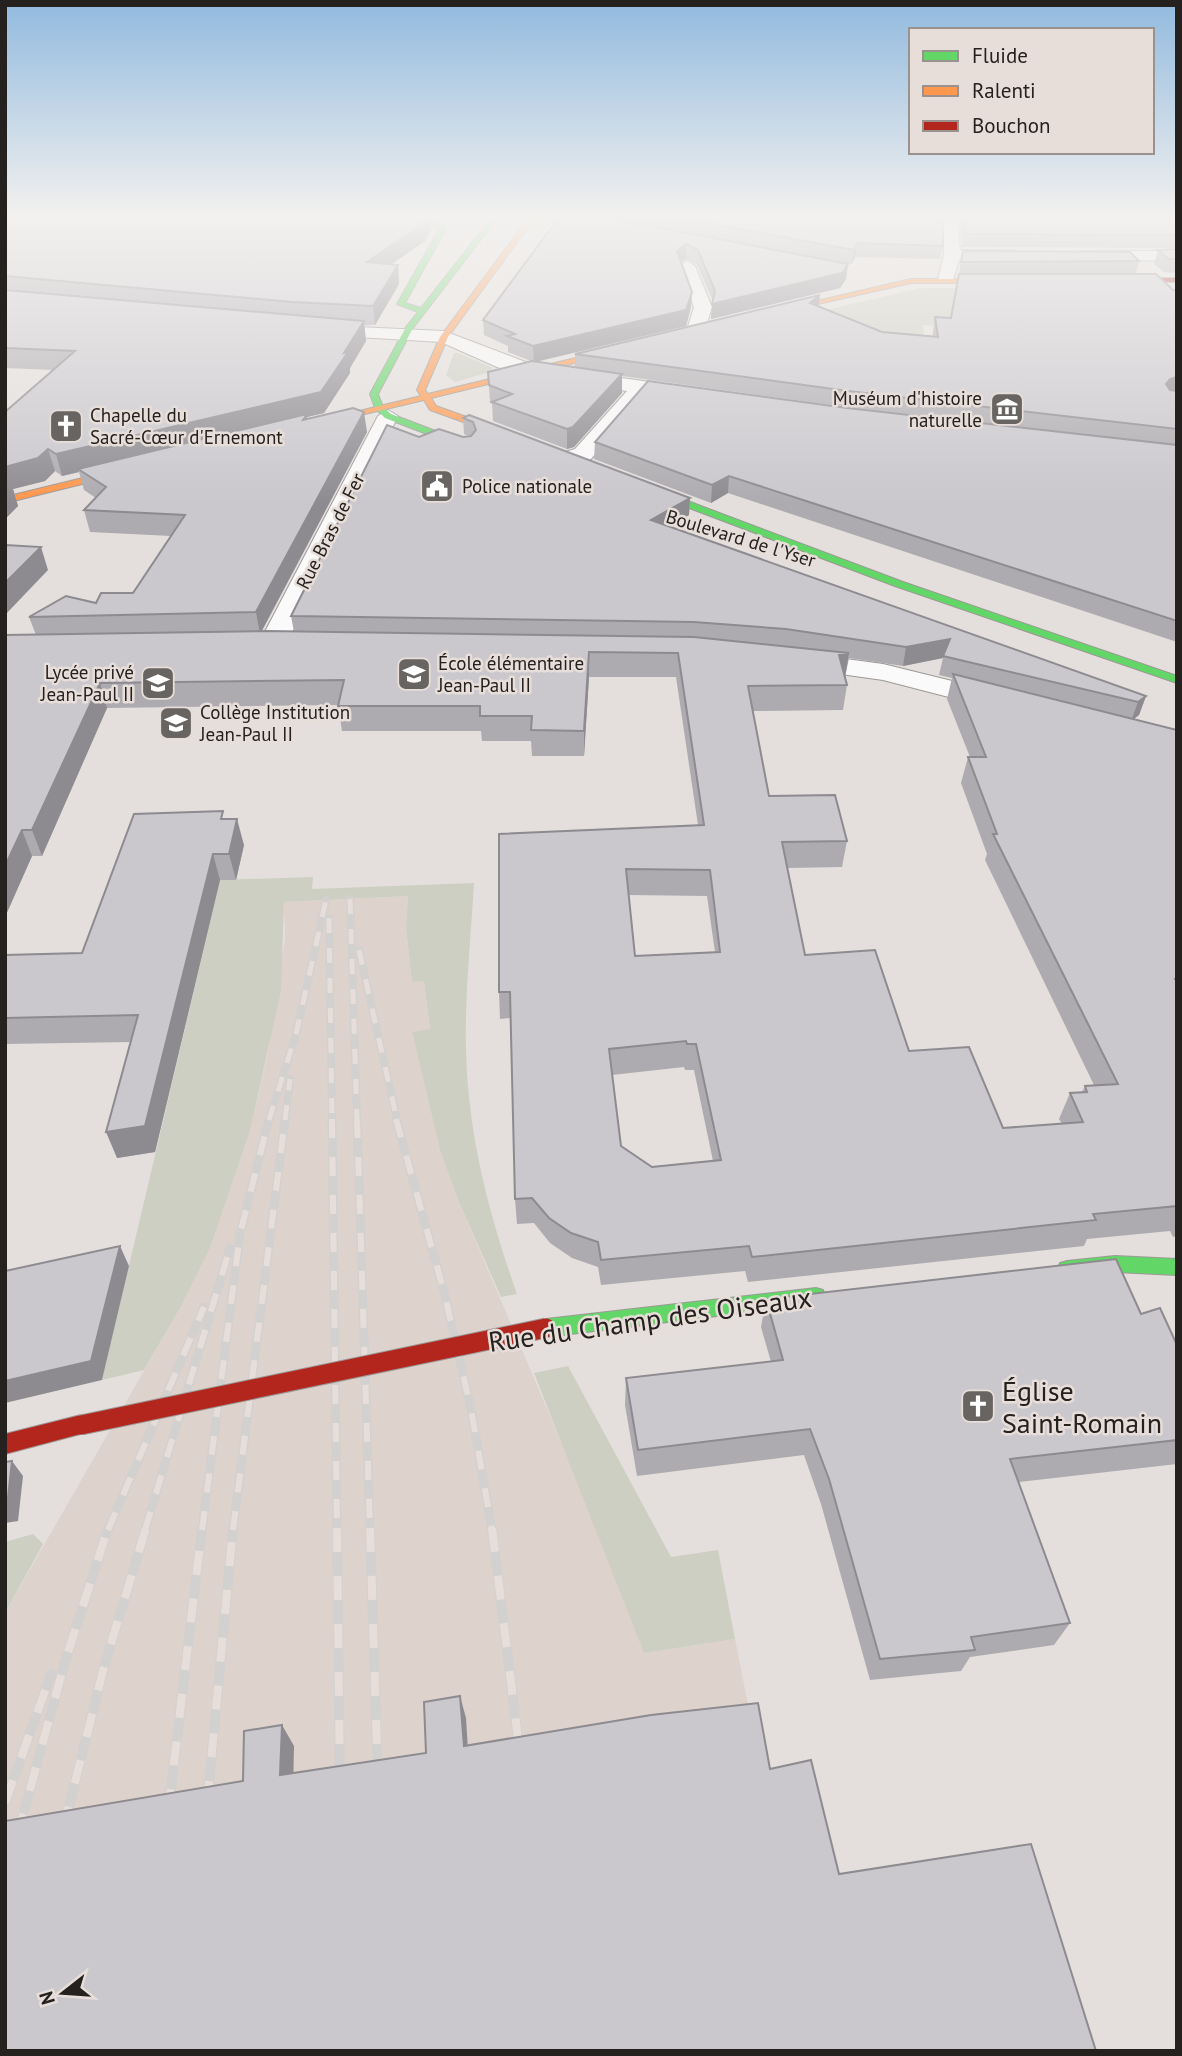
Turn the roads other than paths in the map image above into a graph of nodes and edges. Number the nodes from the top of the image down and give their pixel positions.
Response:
1 (421, 312) edge
2 (462, 312) edge
3 (700, 312) edge
4 (773, 312) edge
5 (751, 317) edge
6 (714, 326) edge
7 (295, 329) edge
8 (689, 332) joint
9 (407, 333) junction
10 (444, 337) junction
11 (642, 344) edge
12 (534, 372) junction
13 (641, 387) junction
14 (709, 396) edge
15 (425, 399) junction
16 (383, 412) junction
17 (298, 429) edge
18 (527, 441) edge
19 (476, 449) edge
20 (565, 456) joint
21 (149, 465) edge
22 (594, 468) edge
23 (632, 483) edge
24 (5, 500) edge
25 (677, 518) edge
26 (899, 584) junction
27 (272, 646) edge
28 (770, 657) edge
29 (1177, 680) edge
30 (1027, 707) edge
31 (1176, 1269) edge
32 (1049, 1271) edge
33 (834, 1294) edge
34 (5, 1444) edge

1 - 9 main road
2 - 10 main road
3 - 8 street
4 - 5 main road
6 - 8 main road
7 - 9 street
9 - 10 street
9 - 16 main road
10 - 12 street
10 - 15 main road
11 - 12 main road
12 - 13 street
12 - 15 main road
13 - 14 street
13 - 20 street
15 - 16 main road
15 - 18 main road
16 - 17 main road
16 - 19 main road
16 - 27 street, Rue Bras de Fer
20 - 22 main road
21 - 24 main road
23 - 26 main road, Boulevard de l'Yser
25 - 26 main road, Boulevard de l'Yser
26 - 29 main road, Boulevard de l'Yser
28 - 30 street
31 - 32 main road
33 - 34 main road, Rue du Champ des Oiseaux, bridge

